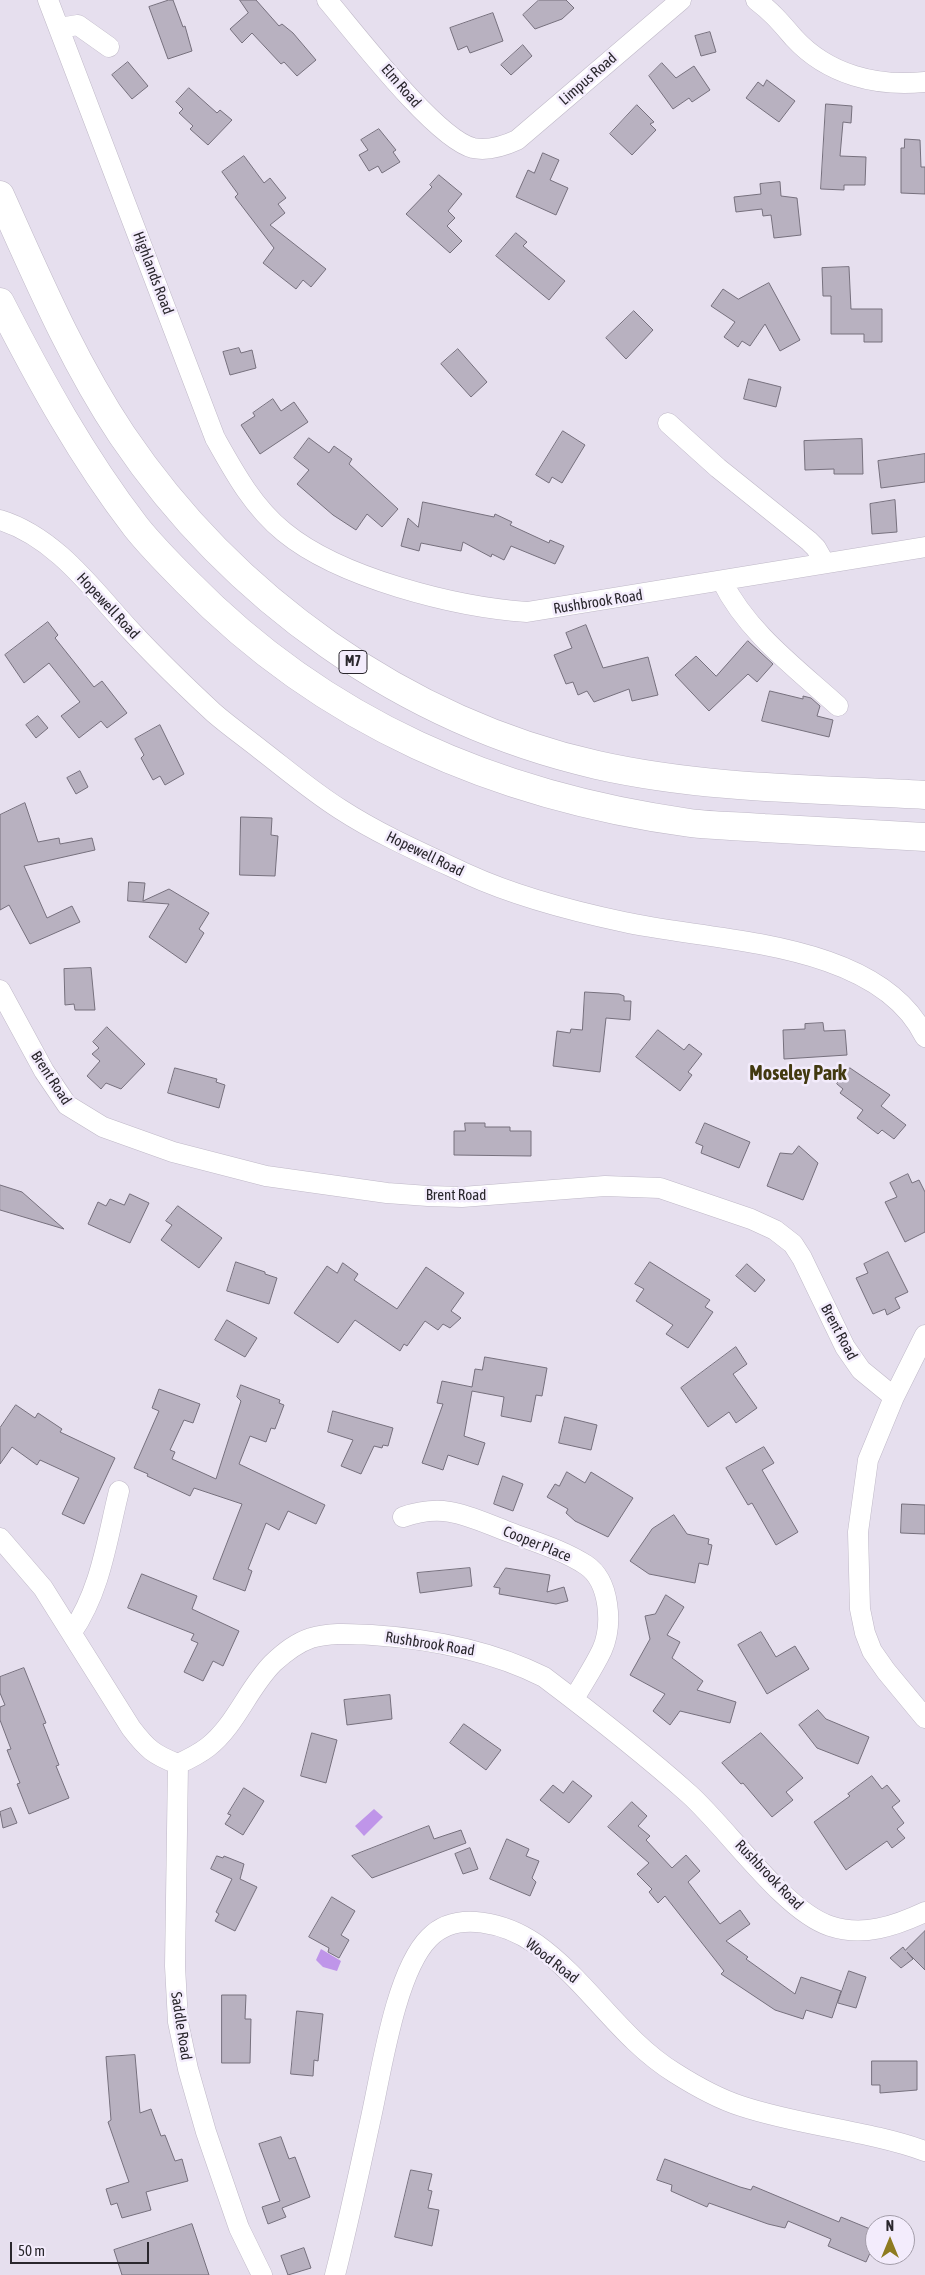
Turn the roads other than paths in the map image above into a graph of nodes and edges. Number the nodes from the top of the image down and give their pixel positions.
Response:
1 (48, 0) edge
2 (681, 0) edge
3 (756, 0) edge
4 (336, 5) edge
5 (60, 28) junction
6 (109, 48) dead end
7 (925, 82) edge
8 (490, 148) joint
9 (0, 195) edge
10 (0, 302) edge
11 (668, 423) dead end
12 (0, 520) edge
13 (283, 532) joint
14 (925, 547) edge
15 (824, 562) junction
16 (722, 580) junction
17 (838, 706) dead end
18 (925, 795) edge
19 (890, 835) junction
20 (925, 837) edge
21 (925, 853) edge
22 (0, 990) edge
23 (925, 1037) edge
24 (925, 1335) edge
25 (894, 1398) junction
26 (119, 1491) dead end
27 (403, 1517) dead end
28 (0, 1538) edge
29 (72, 1632) junction
30 (574, 1699) junction
31 (925, 1718) edge
32 (178, 1764) junction
33 (925, 1912) edge
34 (925, 2151) edge
35 (262, 2275) edge
36 (335, 2275) edge

1 - 5 street, Highlands Road
2 - 8 street, Limpus Road
3 - 7 street
4 - 8 street, Elm Road
5 - 6 street
5 - 13 street, Highlands Road
9 - 18 highway, M7
10 - 19 highway
11 - 15 street
12 - 23 street, Hopewell Road
13 - 16 street, Rushbrook Road
14 - 15 street, Rushbrook Road
15 - 16 street, Rushbrook Road
16 - 17 street
19 - 20 highway
19 - 21 highway
22 - 25 street, Brent Road
24 - 25 street
25 - 31 street
26 - 29 street
27 - 30 street, Cooper Place
28 - 29 street
29 - 32 street
30 - 32 street, Rushbrook Road
30 - 33 street, Rushbrook Road
32 - 35 street, Saddle Road
34 - 36 street, Wood Road

